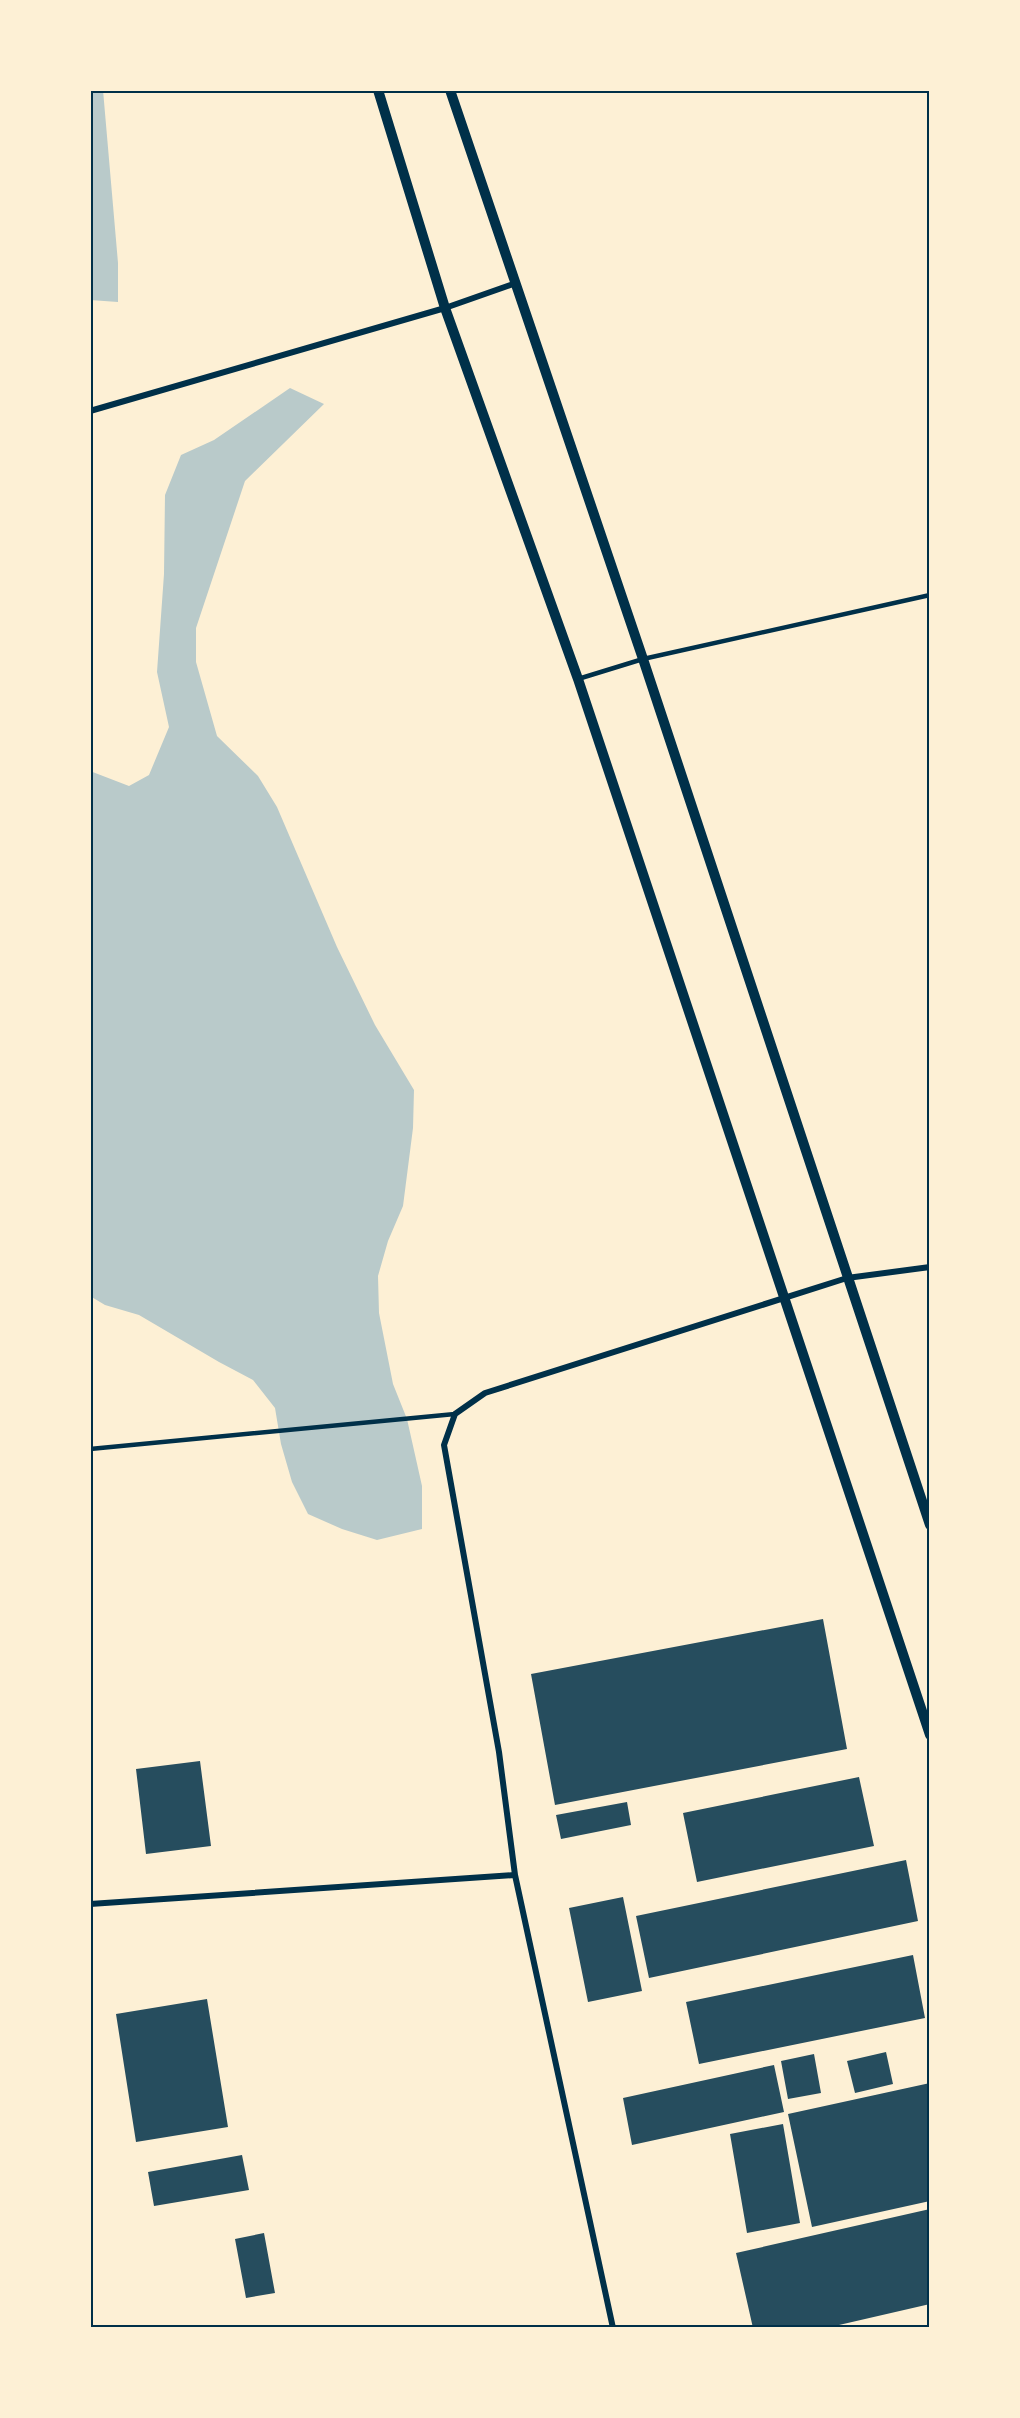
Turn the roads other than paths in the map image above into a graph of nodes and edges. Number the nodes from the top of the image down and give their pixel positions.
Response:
1 (378, 90) edge
2 (450, 90) edge
3 (516, 283) junction
4 (445, 308) junction
5 (90, 411) edge
6 (930, 595) edge
7 (643, 659) junction
8 (578, 679) junction
9 (930, 1267) edge
10 (847, 1278) junction
11 (785, 1298) junction
12 (455, 1414) junction
13 (90, 1449) edge
14 (930, 1525) edge
15 (929, 1728) edge
16 (515, 1875) junction
17 (90, 1904) edge
18 (613, 2328) edge

1 - 4 street
2 - 3 street
3 - 4 street
3 - 7 street
4 - 5 street
4 - 8 street
6 - 7 lane
7 - 8 lane
7 - 10 street
8 - 11 street
9 - 10 street
10 - 11 street
10 - 14 street
11 - 12 street
11 - 15 street
12 - 13 lane
12 - 16 street
16 - 17 street
16 - 18 street

